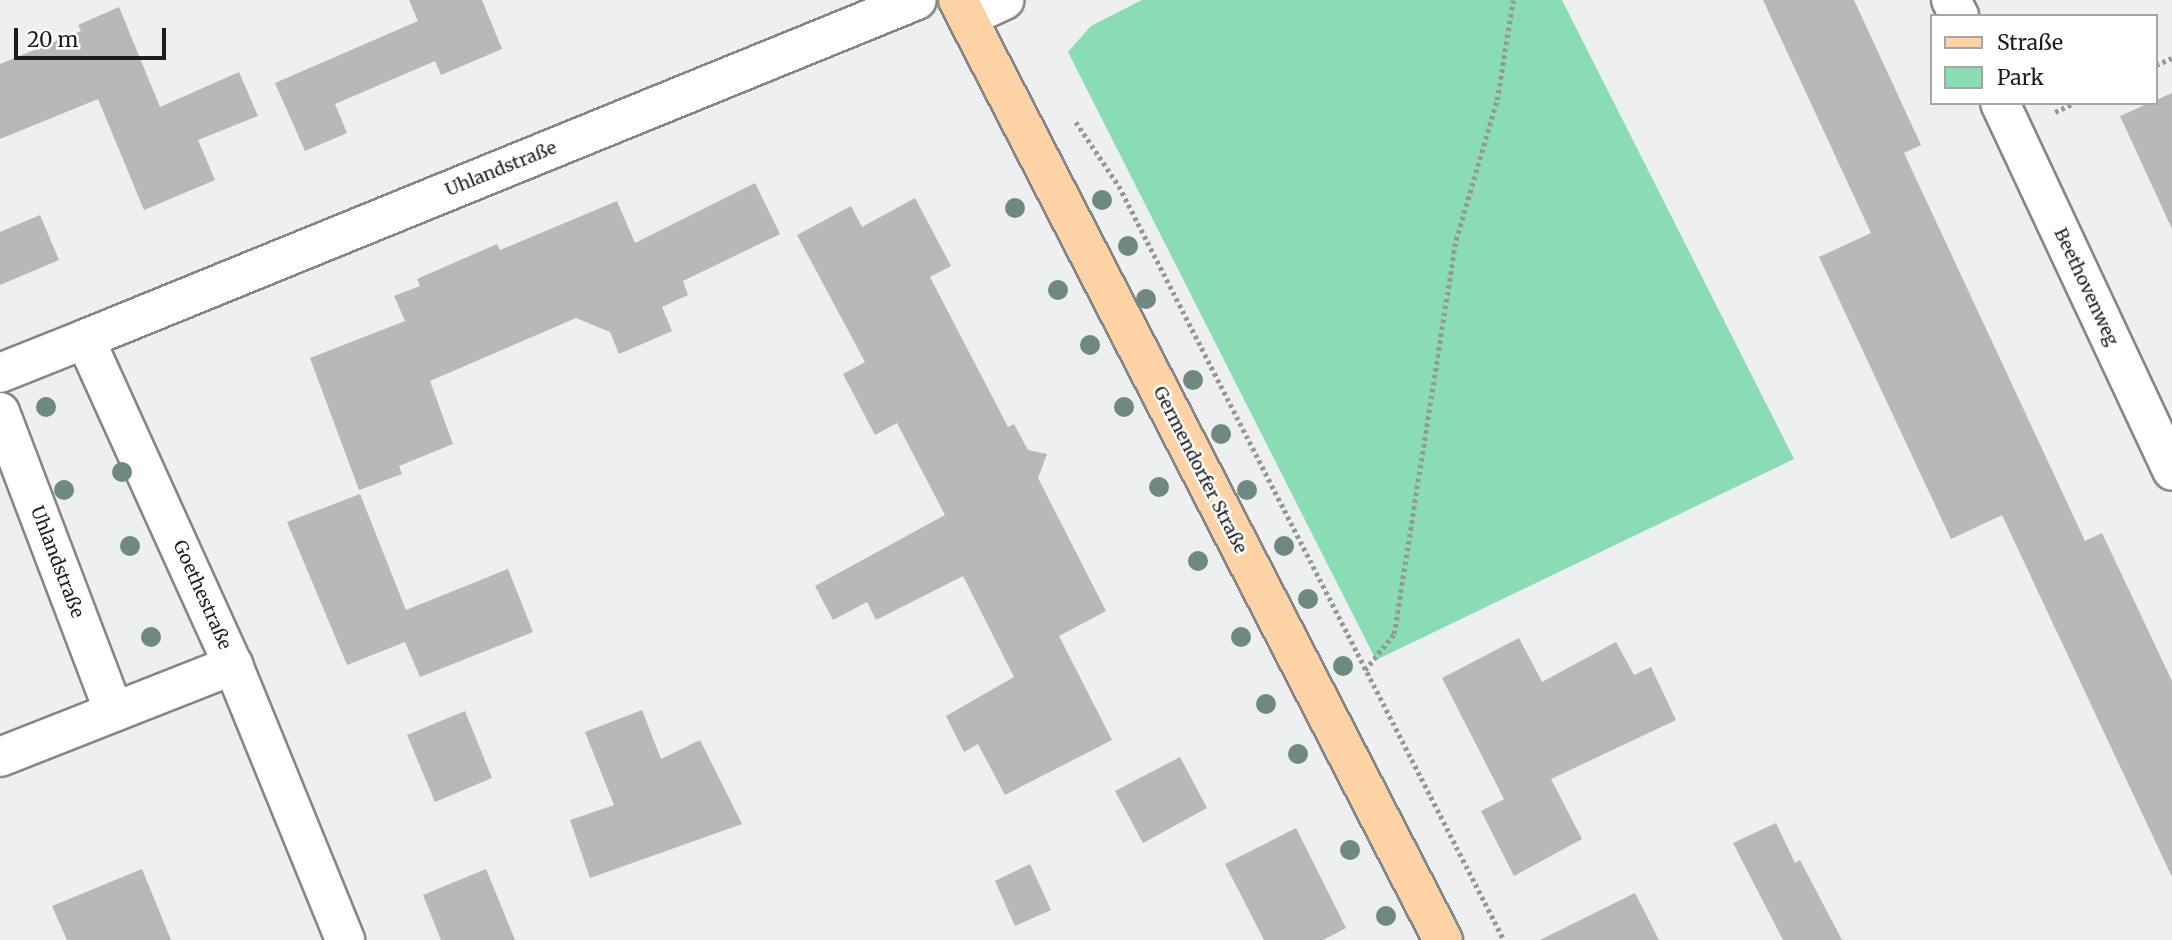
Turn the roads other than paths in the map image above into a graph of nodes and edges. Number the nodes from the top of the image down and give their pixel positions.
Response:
1 (917, 0) edge
2 (1004, 0) edge
3 (964, 8) edge
4 (2001, 105) edge
5 (85, 339) junction
6 (0, 373) edge
7 (0, 412) edge
8 (2172, 471) edge
9 (233, 665) junction
10 (114, 712) junction
11 (0, 757) edge
12 (345, 940) edge
13 (1443, 940) edge

1 - 5 street, Uhlandstraße
2 - 3 street
3 - 13 main road, Germendorfer Straße
4 - 8 street, Beethovenweg
5 - 6 street
5 - 9 street, Goethestraße
7 - 10 street, Uhlandstraße
9 - 10 street
9 - 12 street, Goethestraße
10 - 11 street

